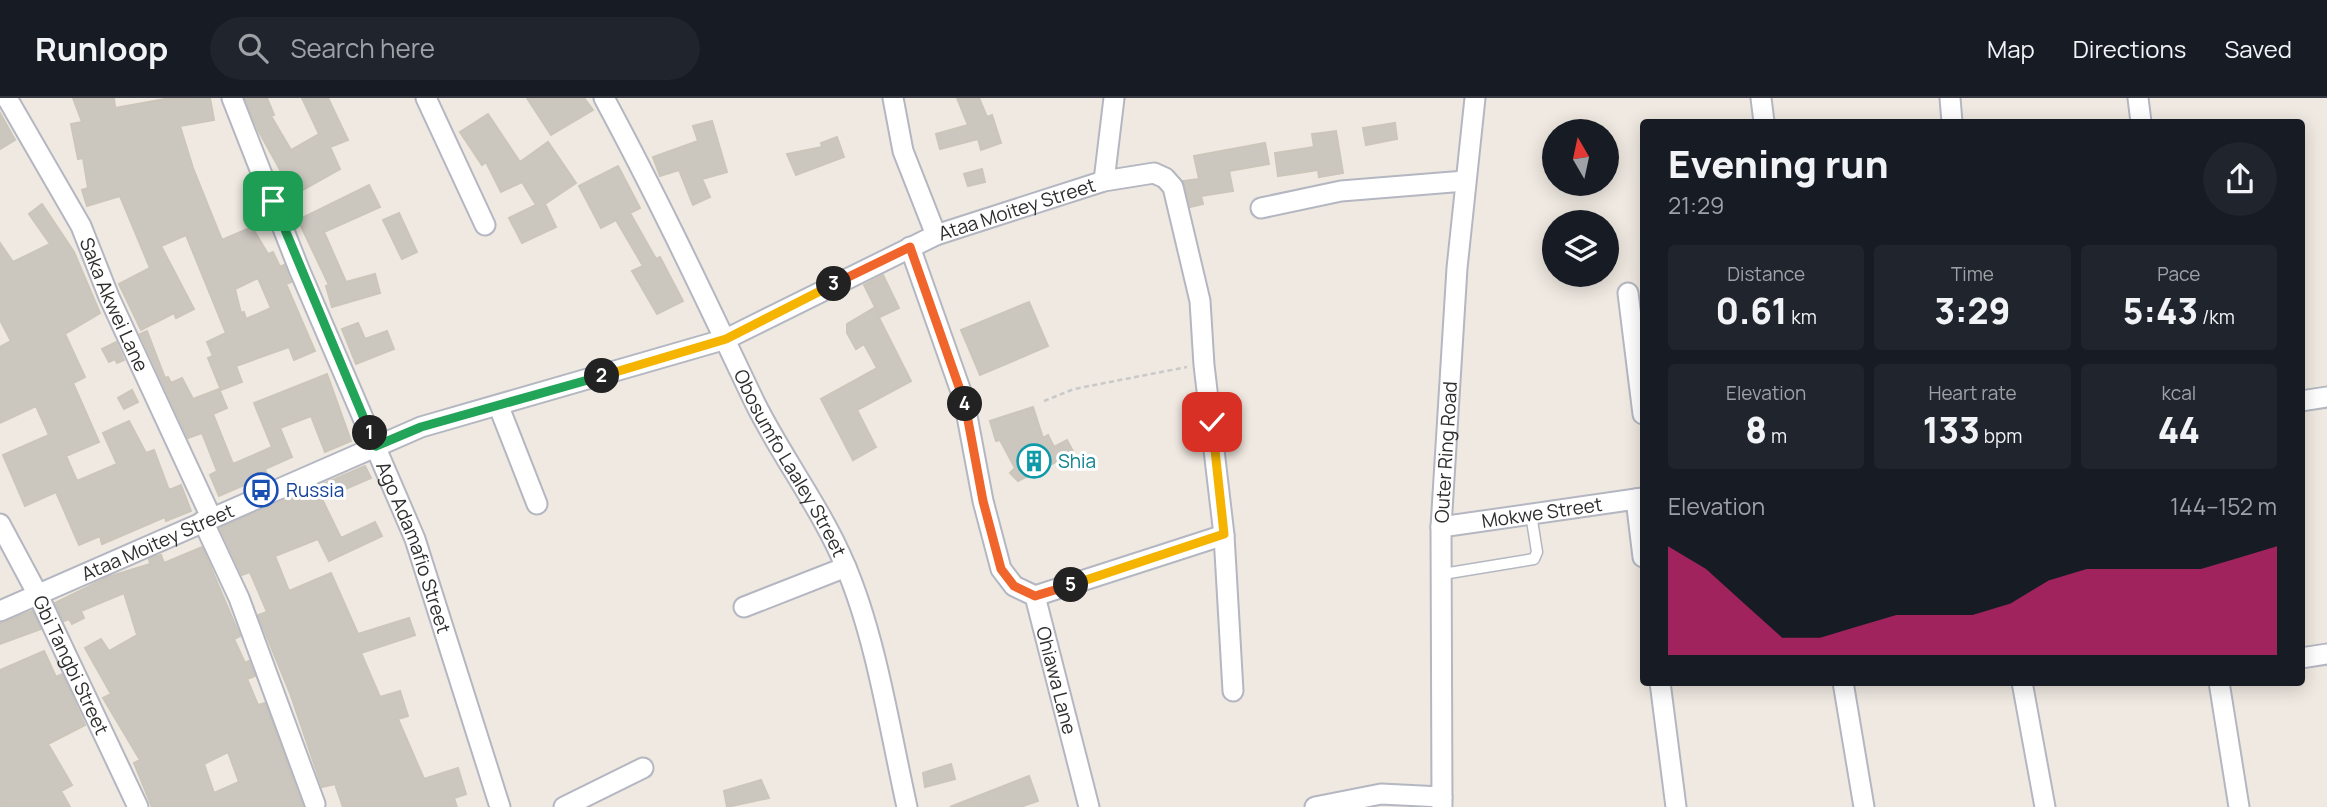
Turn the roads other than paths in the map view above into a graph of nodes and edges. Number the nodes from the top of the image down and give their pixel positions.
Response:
1 (7, 98) edge
2 (232, 98) edge
3 (426, 98) edge
4 (604, 98) edge
5 (893, 98) edge
6 (1114, 98) edge
7 (1475, 98) edge
8 (1761, 98) edge
9 (1950, 98) edge
10 (2138, 98) edge
11 (1764, 119) edge
12 (1952, 119) edge
13 (2141, 119) edge
14 (1104, 181) junction
15 (1465, 181) junction
16 (1261, 208) dead end
17 (485, 225) dead end
18 (936, 235) junction
19 (910, 247) junction
20 (1628, 293) dead end
21 (726, 339) junction
22 (1640, 390) edge
23 (2327, 397) edge
24 (2305, 400) edge
25 (499, 407) junction
26 (376, 446) junction
27 (1639, 498) edge
28 (537, 504) dead end
29 (1531, 514) junction
30 (207, 519) junction
31 (0, 524) edge
32 (1441, 527) junction
33 (1224, 534) junction
34 (846, 567) junction
35 (1443, 574) junction
36 (37, 593) junction
37 (1035, 596) junction
38 (744, 607) dead end
39 (0, 611) edge
40 (2327, 654) edge
41 (2305, 657) edge
42 (1661, 686) edge
43 (1844, 686) edge
44 (2023, 686) edge
45 (2220, 686) edge
46 (1233, 691) dead end
47 (643, 768) dead end
48 (1442, 802) edge
49 (316, 804) dead end
50 (138, 807) edge
51 (500, 807) edge
52 (564, 807) edge
53 (906, 807) edge
54 (1089, 807) edge
55 (1315, 807) edge
56 (1676, 807) edge
57 (1864, 807) edge
58 (2045, 807) edge
59 (2239, 807) edge

1 - 30 street, Saka Akwei Lane
2 - 26 street, Ago Adamafio Street
3 - 17 street
4 - 21 street, Obosumfo Laaley Street
5 - 18 street
6 - 14 street
7 - 15 street, Outer Ring Road
8 - 11 street
9 - 12 street
10 - 13 street
14 - 18 street, Ataa Moitey Street
14 - 33 street, Ataa Moitey Street
15 - 16 street
15 - 32 street, Outer Ring Road
18 - 19 street, Ataa Moitey Street
19 - 21 street, Ataa Moitey Street
19 - 37 street
20 - 22 street
21 - 25 street, Ataa Moitey Street
21 - 34 street, Obosumfo Laaley Street
23 - 24 street
25 - 26 street, Ataa Moitey Street
25 - 28 street
26 - 30 street, Ataa Moitey Street
26 - 51 street, Ago Adamafio Street
27 - 29 street, Mokwe Street
29 - 32 street, Mokwe Street
29 - 35 lane
30 - 36 street, Ataa Moitey Street
30 - 49 street, Saka Akwei Lane
31 - 36 street, Gbi Tangbi Street
32 - 35 street, Outer Ring Road
33 - 37 street
33 - 46 street, Ataa Moitey Street
34 - 38 street
34 - 53 street, Obosumfo Laaley Street
35 - 48 street, Outer Ring Road
36 - 39 street, Ataa Moitey Street
36 - 50 street, Gbi Tangbi Street
37 - 54 street, Ohiawa Lane
40 - 41 street
42 - 56 street
43 - 57 street
44 - 58 street
45 - 59 street
47 - 52 street
48 - 55 street

